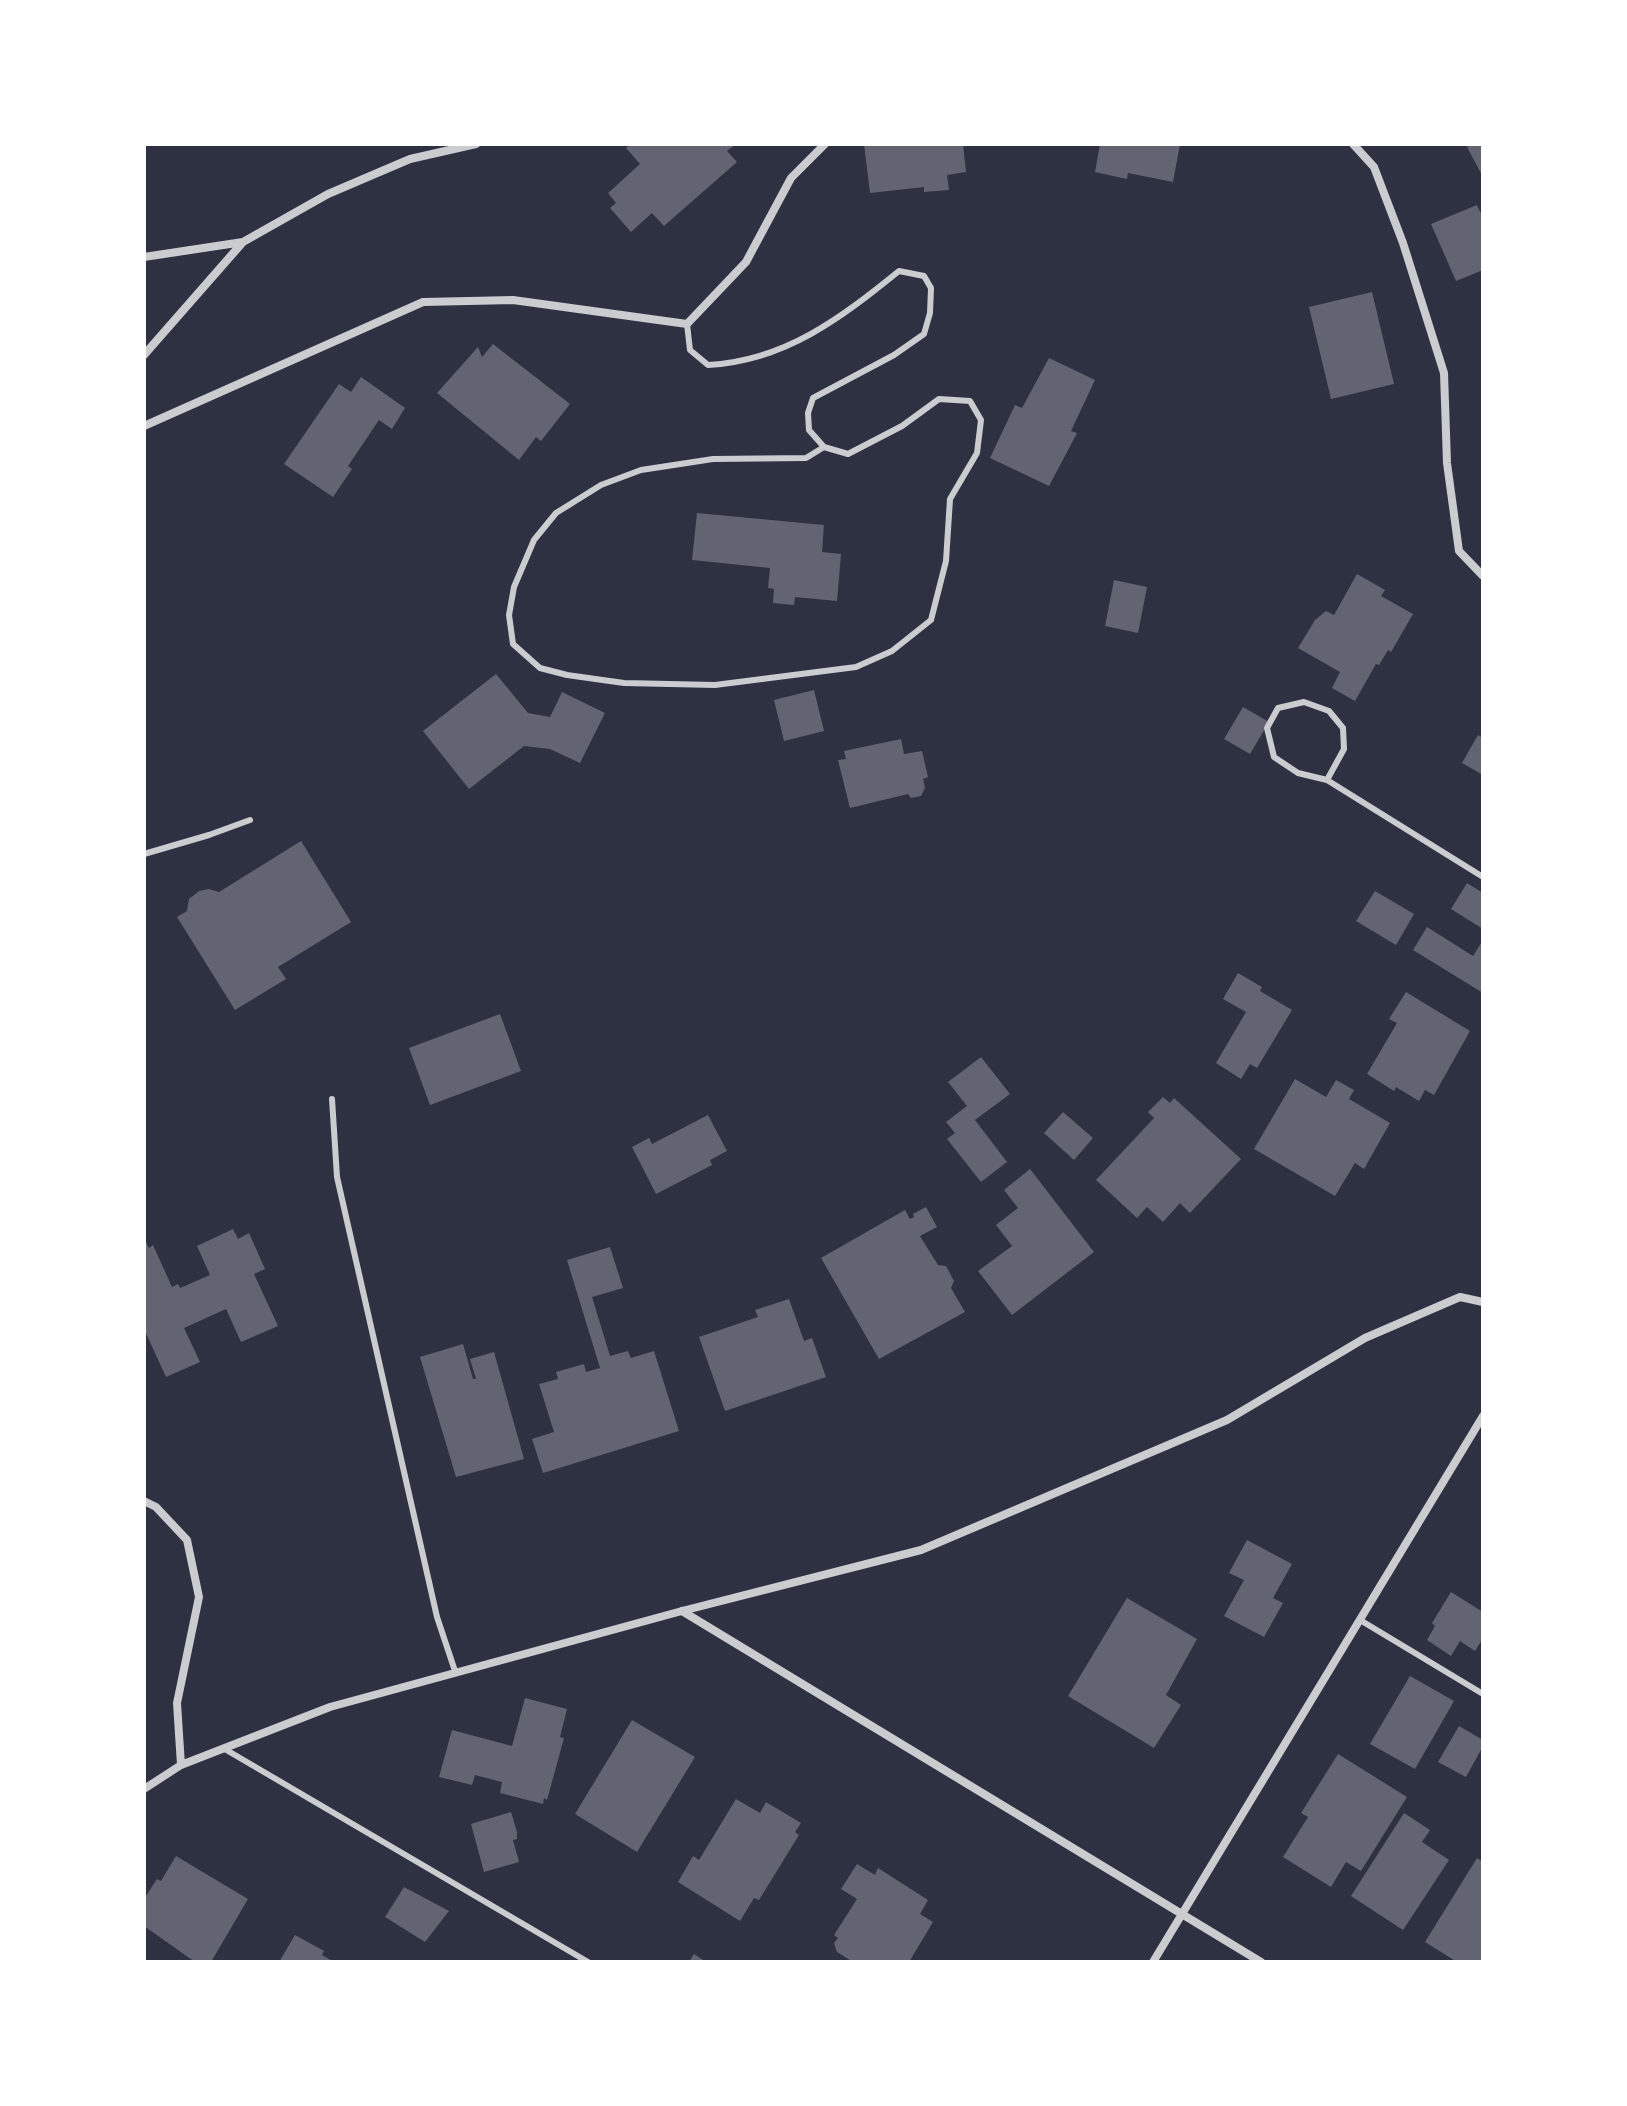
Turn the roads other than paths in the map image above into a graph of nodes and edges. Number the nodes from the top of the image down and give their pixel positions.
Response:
1 (476, 144) edge
2 (825, 144) edge
3 (1353, 144) edge
4 (243, 242) junction
5 (144, 257) edge
6 (687, 324) junction
7 (144, 355) edge
8 (144, 426) edge
9 (824, 447) junction
10 (1483, 576) edge
11 (1327, 780) junction
12 (250, 820) dead end
13 (144, 854) edge
14 (1483, 877) edge
15 (332, 1099) dead end
16 (1483, 1302) edge
17 (1483, 1416) edge
18 (144, 1501) edge
19 (682, 1611) junction
20 (1360, 1620) junction
21 (455, 1671) junction
22 (1483, 1694) edge
23 (223, 1748) junction
24 (181, 1765) junction
25 (144, 1789) edge
26 (1182, 1916) junction
27 (588, 1962) edge
28 (1153, 1962) edge
29 (1261, 1962) edge

1 - 4 street
2 - 6 street
3 - 10 street
4 - 5 street
4 - 7 street
6 - 8 street
6 - 9 lane
9 - 9 lane
11 - 11 lane
11 - 14 lane
12 - 13 lane
15 - 21 lane
16 - 19 street
17 - 20 street
18 - 24 street
19 - 21 street
19 - 26 street
20 - 22 lane
20 - 26 street
21 - 23 street
23 - 24 street
23 - 27 lane
24 - 25 street
26 - 28 street
26 - 29 street

